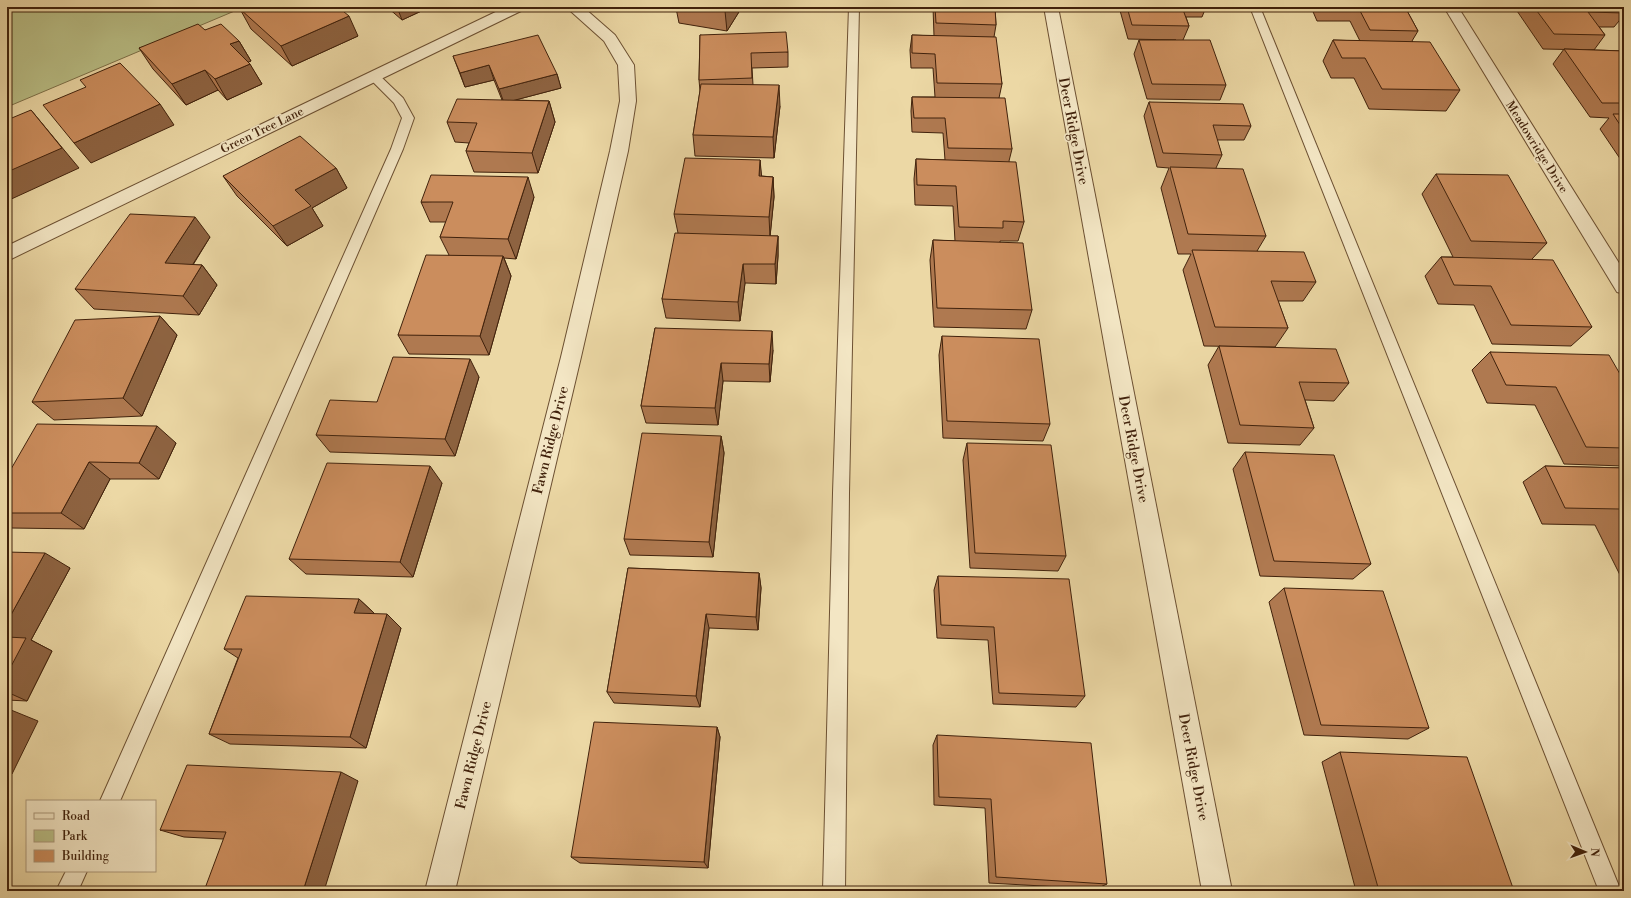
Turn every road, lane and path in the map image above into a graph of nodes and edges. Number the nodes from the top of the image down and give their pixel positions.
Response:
1 (518, 7) edge
2 (573, 7) edge
3 (854, 7) edge
4 (1051, 7) edge
5 (1255, 7) edge
6 (1451, 7) edge
7 (374, 77) junction
8 (7, 254) edge
9 (1624, 287) edge
10 (110, 800) edge
11 (76, 872) edge
12 (67, 891) edge
13 (440, 891) edge
14 (834, 891) edge
15 (1217, 891) edge
16 (1610, 891) edge

1 - 7 street, Green Tree Lane
2 - 13 street, Fawn Ridge Drive
3 - 14 lane
4 - 15 street, Deer Ridge Drive
5 - 16 lane
6 - 9 street, Meadowridge Drive
7 - 8 street, Green Tree Lane
7 - 10 lane
11 - 12 lane

